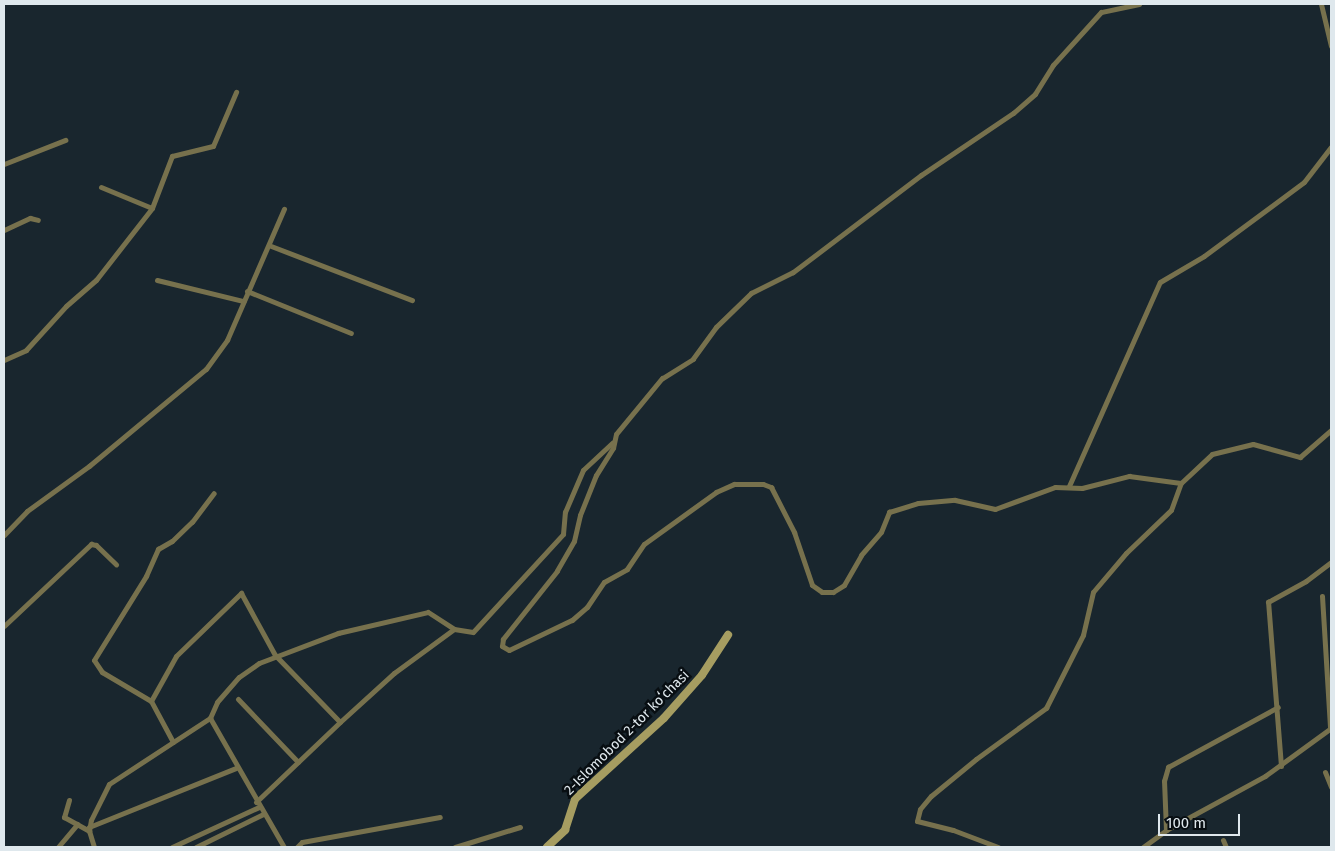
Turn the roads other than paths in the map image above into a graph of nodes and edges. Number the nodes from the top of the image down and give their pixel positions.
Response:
1 (1140, 4) edge
2 (1321, 4) edge
3 (1331, 46) edge
4 (236, 92) dead end
5 (65, 140) dead end
6 (1331, 147) edge
7 (4, 164) edge
8 (102, 187) dead end
9 (152, 208) junction
10 (284, 209) dead end
11 (38, 220) dead end
12 (4, 230) edge
13 (271, 246) junction
14 (157, 280) dead end
15 (247, 291) junction
16 (412, 300) dead end
17 (242, 301) junction
18 (351, 333) dead end
19 (4, 360) edge
20 (1331, 430) edge
21 (612, 443) junction
22 (1181, 483) junction
23 (1069, 486) junction
24 (214, 493) dead end
25 (4, 535) edge
26 (1331, 562) edge
27 (116, 564) dead end
28 (1322, 596) dead end
29 (4, 626) edge
30 (454, 630) junction
31 (728, 635) dead end
32 (275, 655) junction
33 (238, 699) dead end
34 (151, 701) junction
35 (1278, 707) junction
36 (210, 718) junction
37 (340, 722) junction
38 (1331, 728) edge
39 (173, 742) junction
40 (298, 762) junction
41 (1281, 766) junction
42 (236, 768) junction
43 (1325, 772) dead end
44 (1331, 787) edge
45 (69, 800) dead end
46 (258, 805) junction
47 (263, 814) junction
48 (440, 818) dead end
49 (77, 824) junction
50 (520, 827) dead end
51 (1166, 830) junction
52 (89, 831) junction
53 (1223, 840) dead end
54 (58, 847) edge
55 (94, 847) edge
56 (172, 847) edge
57 (196, 847) edge
58 (284, 847) edge
59 (296, 847) edge
60 (455, 847) edge
61 (547, 847) edge
62 (998, 847) edge
63 (1143, 847) edge
64 (1226, 847) edge

1 - 21 street
2 - 3 street
4 - 9 street
5 - 7 street
6 - 23 street
8 - 9 street
9 - 19 street
10 - 13 street
11 - 12 street
13 - 15 street
13 - 16 street
14 - 17 street
15 - 17 street
15 - 18 street
17 - 25 street
20 - 22 street
21 - 23 street
21 - 30 street
22 - 23 street
22 - 62 street
24 - 34 street
26 - 35 street
27 - 29 street
28 - 38 street
30 - 32 street
30 - 37 street
31 - 61 street, 2-Islomobod 2-tor koʻchasi
32 - 34 street
32 - 36 street
32 - 37 street
33 - 40 street
34 - 39 street
35 - 41 street
35 - 51 street
36 - 39 street
36 - 42 street
37 - 40 street
38 - 41 street
39 - 52 street
40 - 46 street
41 - 51 street
42 - 46 street
42 - 52 street
43 - 44 street
45 - 49 street
46 - 47 street
46 - 56 street
47 - 57 street
47 - 58 street
48 - 59 street
49 - 52 street
49 - 54 street
50 - 60 street
51 - 63 street
52 - 55 street
53 - 64 street

